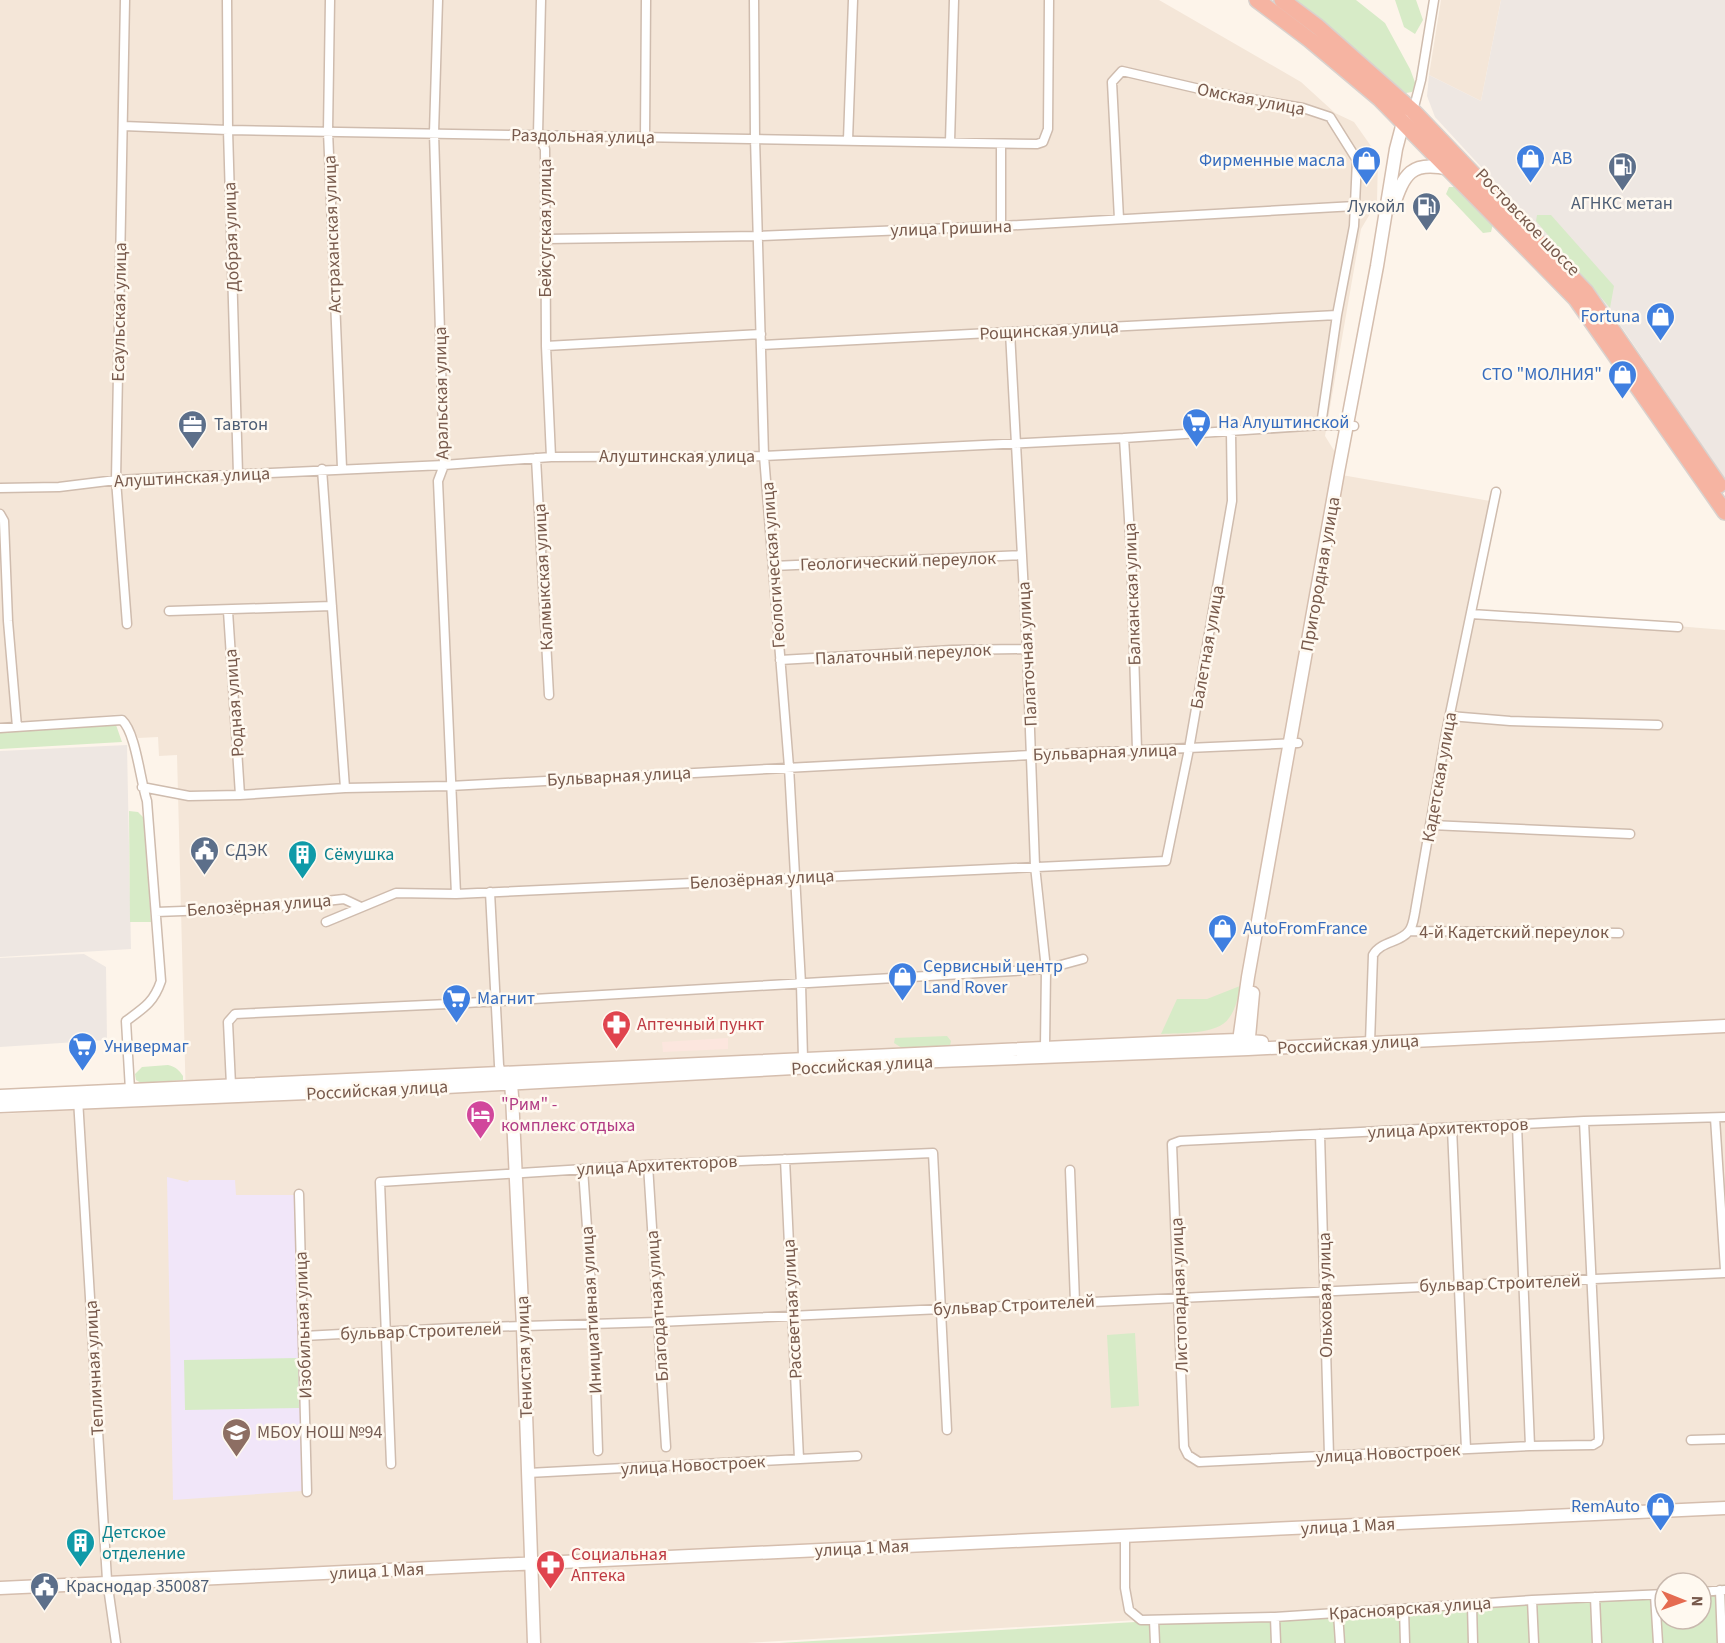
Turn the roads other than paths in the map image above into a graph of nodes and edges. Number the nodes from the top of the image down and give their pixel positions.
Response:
1 (125, 0) edge
2 (227, 0) edge
3 (330, 0) edge
4 (438, 0) edge
5 (541, 0) edge
6 (646, 0) edge
7 (754, 0) edge
8 (853, 0) edge
9 (954, 0) edge
10 (1049, 0) edge
11 (1257, 0) edge
12 (1282, 0) edge
13 (1434, 0) edge
14 (1409, 113) junction
15 (123, 126) junction
16 (228, 130) junction
17 (328, 131) junction
18 (434, 132) junction
19 (538, 135) junction
20 (645, 137) junction
21 (755, 138) junction
22 (848, 140) junction
23 (950, 142) junction
24 (1001, 144) junction
25 (1449, 169) junction
26 (1355, 206) junction
27 (1393, 207) junction
28 (1119, 219) junction
29 (1001, 226) junction
30 (759, 236) junction
31 (546, 239) junction
32 (1337, 315) junction
33 (1010, 332) junction
34 (761, 334) junction
35 (761, 345) junction
36 (546, 346) junction
37 (1321, 425) junction
38 (1350, 425) junction
39 (1231, 432) junction
40 (1124, 438) junction
41 (1016, 442) junction
42 (764, 456) junction
43 (551, 457) junction
44 (536, 458) junction
45 (444, 465) junction
46 (342, 468) junction
47 (322, 469) junction
48 (238, 474) junction
49 (116, 480) junction
50 (0, 488) edge
51 (1496, 492) dead end
52 (1725, 494) edge
53 (1725, 512) edge
54 (0, 514) edge
55 (1022, 555) junction
56 (773, 566) junction
57 (332, 606) junction
58 (228, 610) junction
59 (169, 611) dead end
60 (1471, 614) junction
61 (127, 624) dead end
62 (1678, 627) dead end
63 (1027, 650) junction
64 (780, 660) junction
65 (549, 695) dead end
66 (1450, 716) junction
67 (1658, 725) dead end
68 (17, 727) junction
69 (0, 728) edge
70 (1294, 743) junction
71 (1189, 749) junction
72 (1137, 750) junction
73 (1031, 754) junction
74 (789, 767) junction
75 (450, 786) junction
76 (142, 787) junction
77 (345, 788) junction
78 (240, 795) junction
79 (1431, 825) junction
80 (1630, 834) dead end
81 (1166, 861) joint
82 (1035, 866) junction
83 (795, 878) junction
84 (490, 892) junction
85 (456, 894) junction
86 (361, 907) junction
87 (156, 912) junction
88 (326, 922) dead end
89 (1409, 931) junction
90 (1619, 933) dead end
91 (1083, 959) dead end
92 (1046, 969) junction
93 (801, 984) junction
94 (496, 1000) junction
95 (1725, 1021) edge
96 (1725, 1026) edge
97 (1370, 1041) junction
98 (1243, 1045) junction
99 (1045, 1052) junction
100 (803, 1058) junction
101 (506, 1078) junction
102 (231, 1085) junction
103 (130, 1090) junction
104 (0, 1096) edge
105 (78, 1098) junction
106 (0, 1106) edge
107 (1725, 1117) edge
108 (1715, 1118) junction
109 (1584, 1121) junction
110 (1517, 1125) junction
111 (1452, 1128) junction
112 (1320, 1134) junction
113 (1172, 1144) joint
114 (785, 1159) junction
115 (648, 1165) junction
116 (583, 1169) junction
117 (1070, 1170) dead end
118 (515, 1173) junction
119 (299, 1194) dead end
120 (1725, 1272) edge
121 (1592, 1280) junction
122 (1525, 1283) junction
123 (1459, 1285) junction
124 (1325, 1291) junction
125 (1180, 1298) junction
126 (1075, 1302) junction
127 (942, 1308) junction
128 (792, 1316) junction
129 (658, 1322) junction
130 (593, 1323) junction
131 (523, 1327) junction
132 (387, 1331) junction
133 (304, 1336) junction
134 (947, 1430) dead end
135 (1725, 1439) edge
136 (1691, 1440) dead end
137 (1530, 1446) junction
138 (666, 1447) dead end
139 (1184, 1447) joint
140 (1466, 1449) junction
141 (598, 1451) dead end
142 (1329, 1455) junction
143 (857, 1456) dead end
144 (799, 1459) junction
145 (391, 1464) dead end
146 (528, 1473) junction
147 (307, 1492) dead end
148 (1725, 1508) edge
149 (1125, 1536) junction
150 (531, 1563) junction
151 (107, 1584) junction
152 (0, 1588) edge
153 (1723, 1590) edge
154 (1653, 1594) edge
155 (1595, 1597) junction
156 (1533, 1600) junction
157 (1472, 1605) junction
158 (1404, 1609) junction
159 (1338, 1613) junction
160 (1275, 1617) junction
161 (1154, 1620) junction
162 (116, 1643) edge
163 (534, 1643) edge
164 (1155, 1643) edge
165 (1276, 1643) edge
166 (1340, 1643) edge
167 (1405, 1643) edge
168 (1473, 1643) edge
169 (1534, 1643) edge
170 (1597, 1643) edge
171 (1722, 1643) edge

1 - 15 street, Есаульская улица
2 - 16 street, Добрая улица
3 - 17 street, Астраханская улица
4 - 18 street, Аральская улица
5 - 19 street, Бейсугская улица
6 - 20 street
7 - 21 street, Геологическая улица
8 - 22 street
9 - 23 street
10 - 24 street, Раздольная улица
11 - 14 highway, Ростовское шоссе
12 - 14 highway, Ростовское шоссе
13 - 14 street, Пригородная улица
14 - 25 highway, Ростовское шоссе
14 - 27 street, Пригородная улица
14 - 38 street, Пригородная улица
14 - 52 highway, Ростовское шоссе
15 - 16 street, Раздольная улица
15 - 49 street, Есаульская улица
16 - 17 street, Раздольная улица
16 - 48 street, Добрая улица
17 - 18 street, Раздольная улица
17 - 46 street, Астраханская улица
18 - 19 street, Раздольная улица
18 - 45 street, Аральская улица
19 - 20 street, Раздольная улица
19 - 31 street, Бейсугская улица
20 - 21 street, Раздольная улица
21 - 22 street, Раздольная улица
21 - 30 street, Геологическая улица
22 - 23 street, Раздольная улица
23 - 24 street, Раздольная улица
24 - 29 street
25 - 27 street
25 - 53 highway, Ростовское шоссе
26 - 28 street, улица Гришина
26 - 28 street, Омская улица
26 - 32 street
27 - 38 street, Пригородная улица
28 - 29 street, улица Гришина
29 - 30 street, улица Гришина
30 - 31 street, улица Гришина
30 - 34 street, Геологическая улица
31 - 36 street, Бейсугская улица
32 - 33 street, Рощинская улица
32 - 37 street
33 - 35 street, Рощинская улица
33 - 41 street, Палаточная улица
34 - 35 street, Геологическая улица
34 - 36 street
35 - 42 street, Геологическая улица
36 - 43 street, Бейсугская улица
37 - 38 street, Алуштинская улица
37 - 39 street, Алуштинская улица
38 - 70 street, Пригородная улица
39 - 40 street, Алуштинская улица
39 - 71 street, Балетная улица
40 - 41 street, Алуштинская улица
40 - 72 street, Балканская улица
41 - 42 street, Алуштинская улица
41 - 55 street, Палаточная улица
42 - 43 street, Алуштинская улица
42 - 56 street, Геологическая улица
43 - 44 street, Алуштинская улица
44 - 45 street, Алуштинская улица
44 - 65 street, Калмыкская улица
45 - 46 street, Алуштинская улица
45 - 75 street, Аральская улица
46 - 47 street, Алуштинская улица
47 - 48 street, Алуштинская улица
47 - 57 street
48 - 49 street, Алуштинская улица
49 - 50 street, Алуштинская улица
49 - 61 street, Есаульская улица
51 - 60 street, Кадетская улица
54 - 68 street
55 - 56 street, Геологический переулок
55 - 63 street, Палаточная улица
56 - 64 street, Геологическая улица
57 - 58 street
57 - 77 street
58 - 59 street
58 - 78 street, Родная улица
60 - 62 street
60 - 66 street, Кадетская улица
63 - 64 street, Палаточный переулок
63 - 73 street, Палаточная улица
64 - 74 street, Геологическая улица
66 - 67 street
66 - 79 street, Кадетская улица
68 - 69 street
68 - 76 street
70 - 71 street, Бульварная улица
70 - 98 street, Пригородная улица
71 - 72 street, Бульварная улица
71 - 81 street, Балетная улица
72 - 73 street, Бульварная улица
73 - 74 street, Бульварная улица
73 - 82 street, Палаточная улица
74 - 75 street, Бульварная улица
74 - 83 street, Геологическая улица
75 - 77 street, Бульварная улица
75 - 85 street, Аральская улица
76 - 78 street, Бульварная улица
76 - 87 street
77 - 78 street, Бульварная улица
79 - 80 street
79 - 89 street, Кадетская улица
81 - 82 street, Белозёрная улица
82 - 83 street, Белозёрная улица
82 - 92 street, Палаточная улица
83 - 84 street, Белозёрная улица
83 - 93 street, Геологическая улица
84 - 85 street, Белозёрная улица
84 - 94 street
85 - 86 street, Белозёрная улица
86 - 87 street, Белозёрная улица
86 - 88 street, Белозёрная улица
87 - 103 street
89 - 90 street, 4-й Кадетский переулок
89 - 97 street
91 - 92 street
92 - 93 street
92 - 99 street, Палаточная улица
93 - 94 street
93 - 100 street, Геологическая улица
94 - 101 street
94 - 102 street
95 - 97 street, Российская улица
96 - 97 street, Российская улица
97 - 98 street, Российская улица
98 - 99 street, Российская улица
99 - 100 street, Российская улица
99 - 101 street, Российская улица
100 - 101 street, Российская улица
101 - 102 street, Российская улица
101 - 105 street, Российская улица
101 - 118 street, Тенистая улица
102 - 103 street, Российская улица
103 - 105 street, Российская улица
104 - 105 street, Российская улица
105 - 106 street, Российская улица
105 - 151 street, Тепличная улица
107 - 108 street, улица Архитекторов
108 - 109 street, улица Архитекторов
108 - 120 street
109 - 110 street, улица Архитекторов
109 - 121 street
110 - 111 street, улица Архитекторов
110 - 122 street
111 - 112 street, улица Архитекторов
111 - 123 street
112 - 113 street, улица Архитекторов
112 - 124 street, Ольховая улица
113 - 125 street, Листопадная улица
114 - 115 street, улица Архитекторов
114 - 127 street, улица Архитекторов
114 - 128 street, Рассветная улица
115 - 116 street, улица Архитекторов
115 - 129 street, Благодатная улица
116 - 118 street, улица Архитекторов
116 - 130 street, Инициативная улица
117 - 126 street
118 - 131 street, Тенистая улица
118 - 132 street, улица Архитекторов
119 - 133 street, Изобильная улица
120 - 121 street, бульвар Строителей
121 - 122 street, бульвар Строителей
121 - 137 street, улица Новостроек
122 - 123 street, бульвар Строителей
122 - 137 street
123 - 124 street, бульвар Строителей
123 - 140 street
124 - 125 street, бульвар Строителей
124 - 142 street, Ольховая улица
125 - 126 street, бульвар Строителей
125 - 139 street, Листопадная улица
126 - 127 street, бульвар Строителей
127 - 128 street, бульвар Строителей
127 - 134 street
128 - 129 street, бульвар Строителей
128 - 144 street, Рассветная улица
129 - 130 street, бульвар Строителей
129 - 138 street, Благодатная улица
130 - 131 street, бульвар Строителей
130 - 141 street, Инициативная улица
131 - 132 street, бульвар Строителей
131 - 146 street, Тенистая улица
132 - 133 street, бульвар Строителей
132 - 145 street
133 - 147 street, Изобильная улица
135 - 136 street
137 - 140 street, улица Новостроек
139 - 142 street, улица Новостроек
140 - 142 street, улица Новостроек
143 - 144 street, улица Новостроек
144 - 146 street, улица Новостроек
146 - 150 street, Тенистая улица
148 - 149 street, улица 1 Мая
149 - 150 street, улица 1 Мая
149 - 161 street
150 - 151 street, улица 1 Мая
150 - 163 street, Тенистая улица
151 - 152 street, улица 1 Мая
151 - 162 street, Тепличная улица
153 - 171 street
154 - 155 street, Красноярская улица
155 - 156 street, Красноярская улица
155 - 170 street
156 - 157 street, Красноярская улица
156 - 169 street
157 - 158 street, Красноярская улица
157 - 168 street
158 - 159 street, Красноярская улица
158 - 167 street
159 - 160 street, Красноярская улица
159 - 166 street
160 - 161 street, Красноярская улица
160 - 165 street
161 - 164 street

